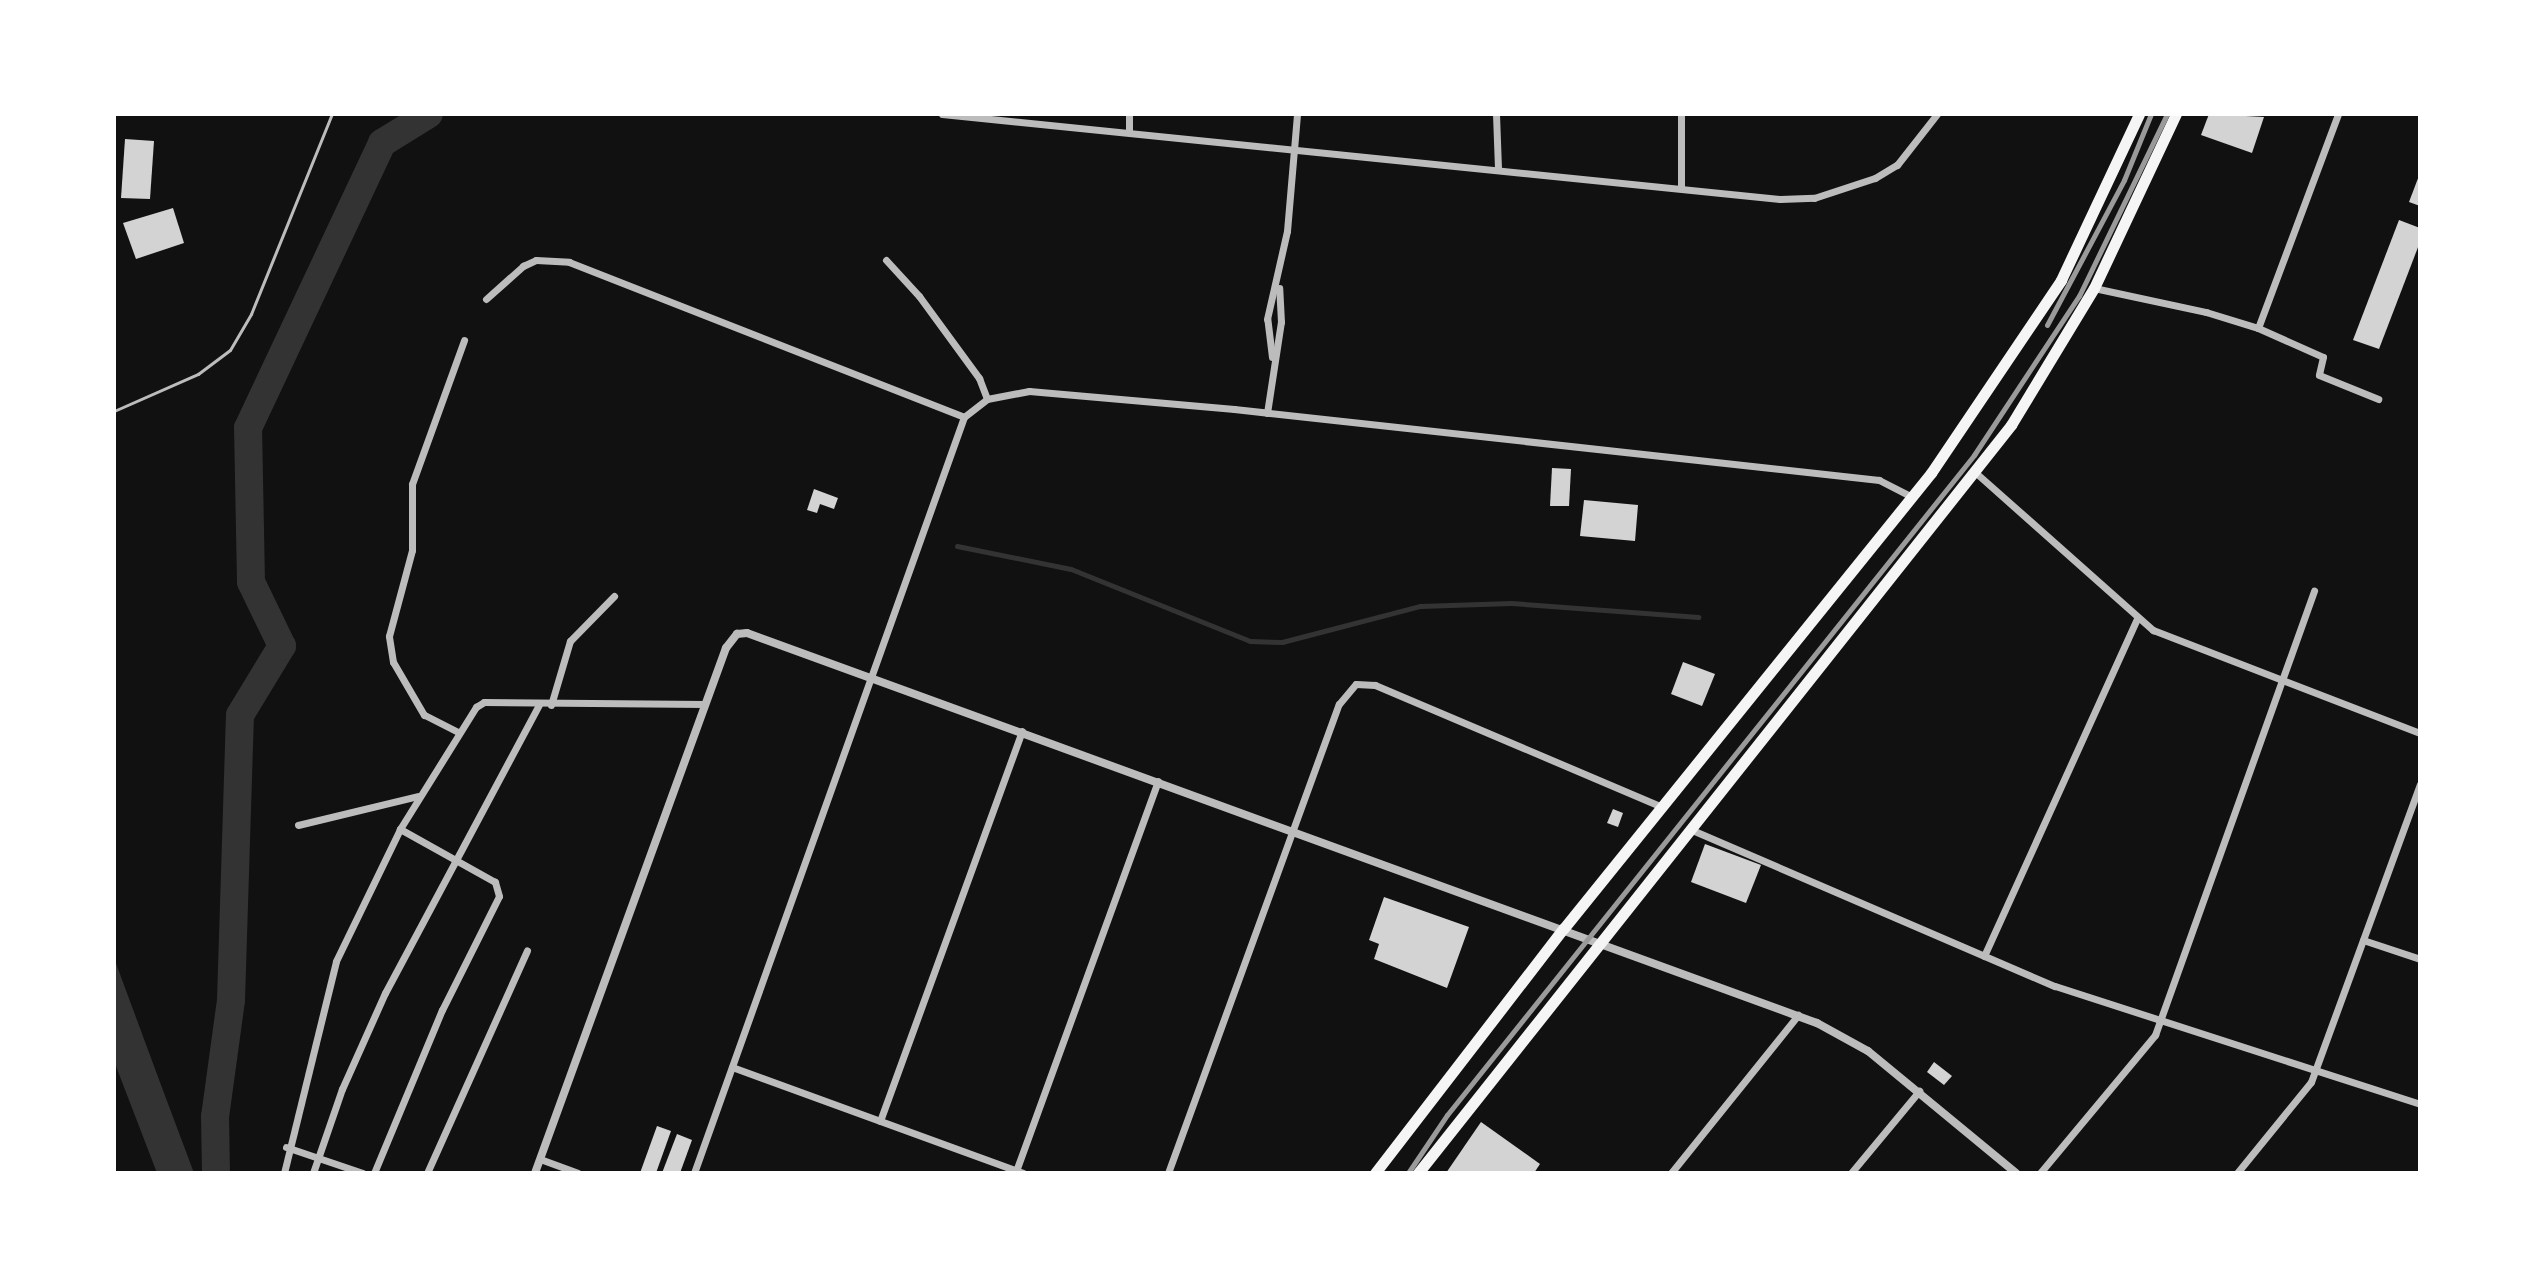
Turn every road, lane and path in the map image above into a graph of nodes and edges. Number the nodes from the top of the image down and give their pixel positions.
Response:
1 (332, 114) edge
2 (942, 114) edge
3 (1054, 114) edge
4 (1129, 114) edge
5 (1297, 114) edge
6 (1496, 114) edge
7 (1681, 114) edge
8 (1937, 114) edge
9 (2139, 114) edge
10 (2176, 114) edge
11 (2338, 114) edge
12 (1056, 123) junction
13 (1129, 132) junction
14 (1297, 149) junction
15 (1498, 169) junction
16 (1681, 188) junction
17 (886, 260) dead end
18 (1279, 282) junction
19 (2094, 288) junction
20 (486, 299) dead end
21 (2258, 328) junction
22 (464, 340) dead end
23 (1272, 357) junction
24 (987, 399) junction
25 (2378, 399) dead end
26 (114, 411) edge
27 (1267, 413) junction
28 (964, 417) junction
29 (1976, 473) junction
30 (1912, 497) junction
31 (2314, 591) dead end
32 (614, 596) dead end
33 (2137, 619) junction
34 (874, 677) junction
35 (2281, 683) junction
36 (705, 704) junction
37 (539, 705) junction
38 (551, 705) junction
39 (1022, 731) junction
40 (458, 732) junction
41 (2420, 733) edge
42 (1158, 781) junction
43 (2420, 784) edge
44 (418, 796) junction
45 (1662, 807) junction
46 (298, 825) dead end
47 (400, 829) junction
48 (1292, 829) junction
49 (1692, 830) junction
50 (453, 859) junction
51 (1564, 928) junction
52 (2363, 940) junction
53 (1601, 941) junction
54 (527, 950) dead end
55 (1984, 956) junction
56 (2420, 959) edge
57 (1798, 1015) junction
58 (2160, 1023) junction
59 (732, 1067) junction
60 (2316, 1069) junction
61 (1919, 1091) junction
62 (2420, 1104) edge
63 (880, 1121) junction
64 (286, 1147) junction
65 (318, 1158) junction
66 (540, 1159) junction
67 (1019, 1172) edge
68 (1376, 1172) edge
69 (284, 1173) edge
70 (313, 1173) edge
71 (363, 1173) edge
72 (374, 1173) edge
73 (427, 1173) edge
74 (535, 1173) edge
75 (578, 1173) edge
76 (694, 1173) edge
77 (1168, 1173) edge
78 (1418, 1173) edge
79 (1671, 1173) edge
80 (1851, 1173) edge
81 (2016, 1173) edge
82 (2040, 1173) edge
83 (2237, 1173) edge

1 - 26 lane
2 - 12 street
3 - 12 street
4 - 13 street
5 - 14 street
6 - 15 street
7 - 16 street
8 - 16 street
9 - 30 main road
10 - 19 main road
11 - 21 street
12 - 13 street
13 - 14 street
14 - 15 street
14 - 18 street
15 - 16 street
17 - 24 street
18 - 23 street
18 - 23 street
19 - 21 street
19 - 29 main road
20 - 28 street
21 - 25 street
22 - 40 street
23 - 27 street
24 - 27 street
24 - 28 street
27 - 30 street
28 - 34 street
29 - 33 street
29 - 49 main road
30 - 45 main road
31 - 35 street
32 - 38 street
33 - 35 street
33 - 55 street
34 - 36 street
34 - 39 street
34 - 59 street
35 - 41 street
35 - 58 street
36 - 38 street
36 - 66 street
37 - 38 street
37 - 40 street
37 - 50 street
39 - 42 street
39 - 63 street
40 - 44 street
42 - 48 street
42 - 67 street
43 - 52 street
44 - 46 street
44 - 47 street
45 - 48 street
45 - 51 main road
47 - 50 street
47 - 64 street
48 - 51 street
48 - 77 street
49 - 53 main road
49 - 55 street
50 - 65 street
50 - 72 street
51 - 53 street
51 - 68 main road
52 - 56 street
52 - 60 street
53 - 57 street
53 - 78 main road
54 - 73 street
55 - 58 street
57 - 61 street
57 - 79 street
58 - 60 street
58 - 82 street
59 - 63 street
59 - 76 street
60 - 62 street
60 - 83 street
61 - 80 street
61 - 81 street
63 - 67 street
64 - 65 street
64 - 69 street
65 - 70 street
65 - 71 street
66 - 74 street
66 - 75 street

